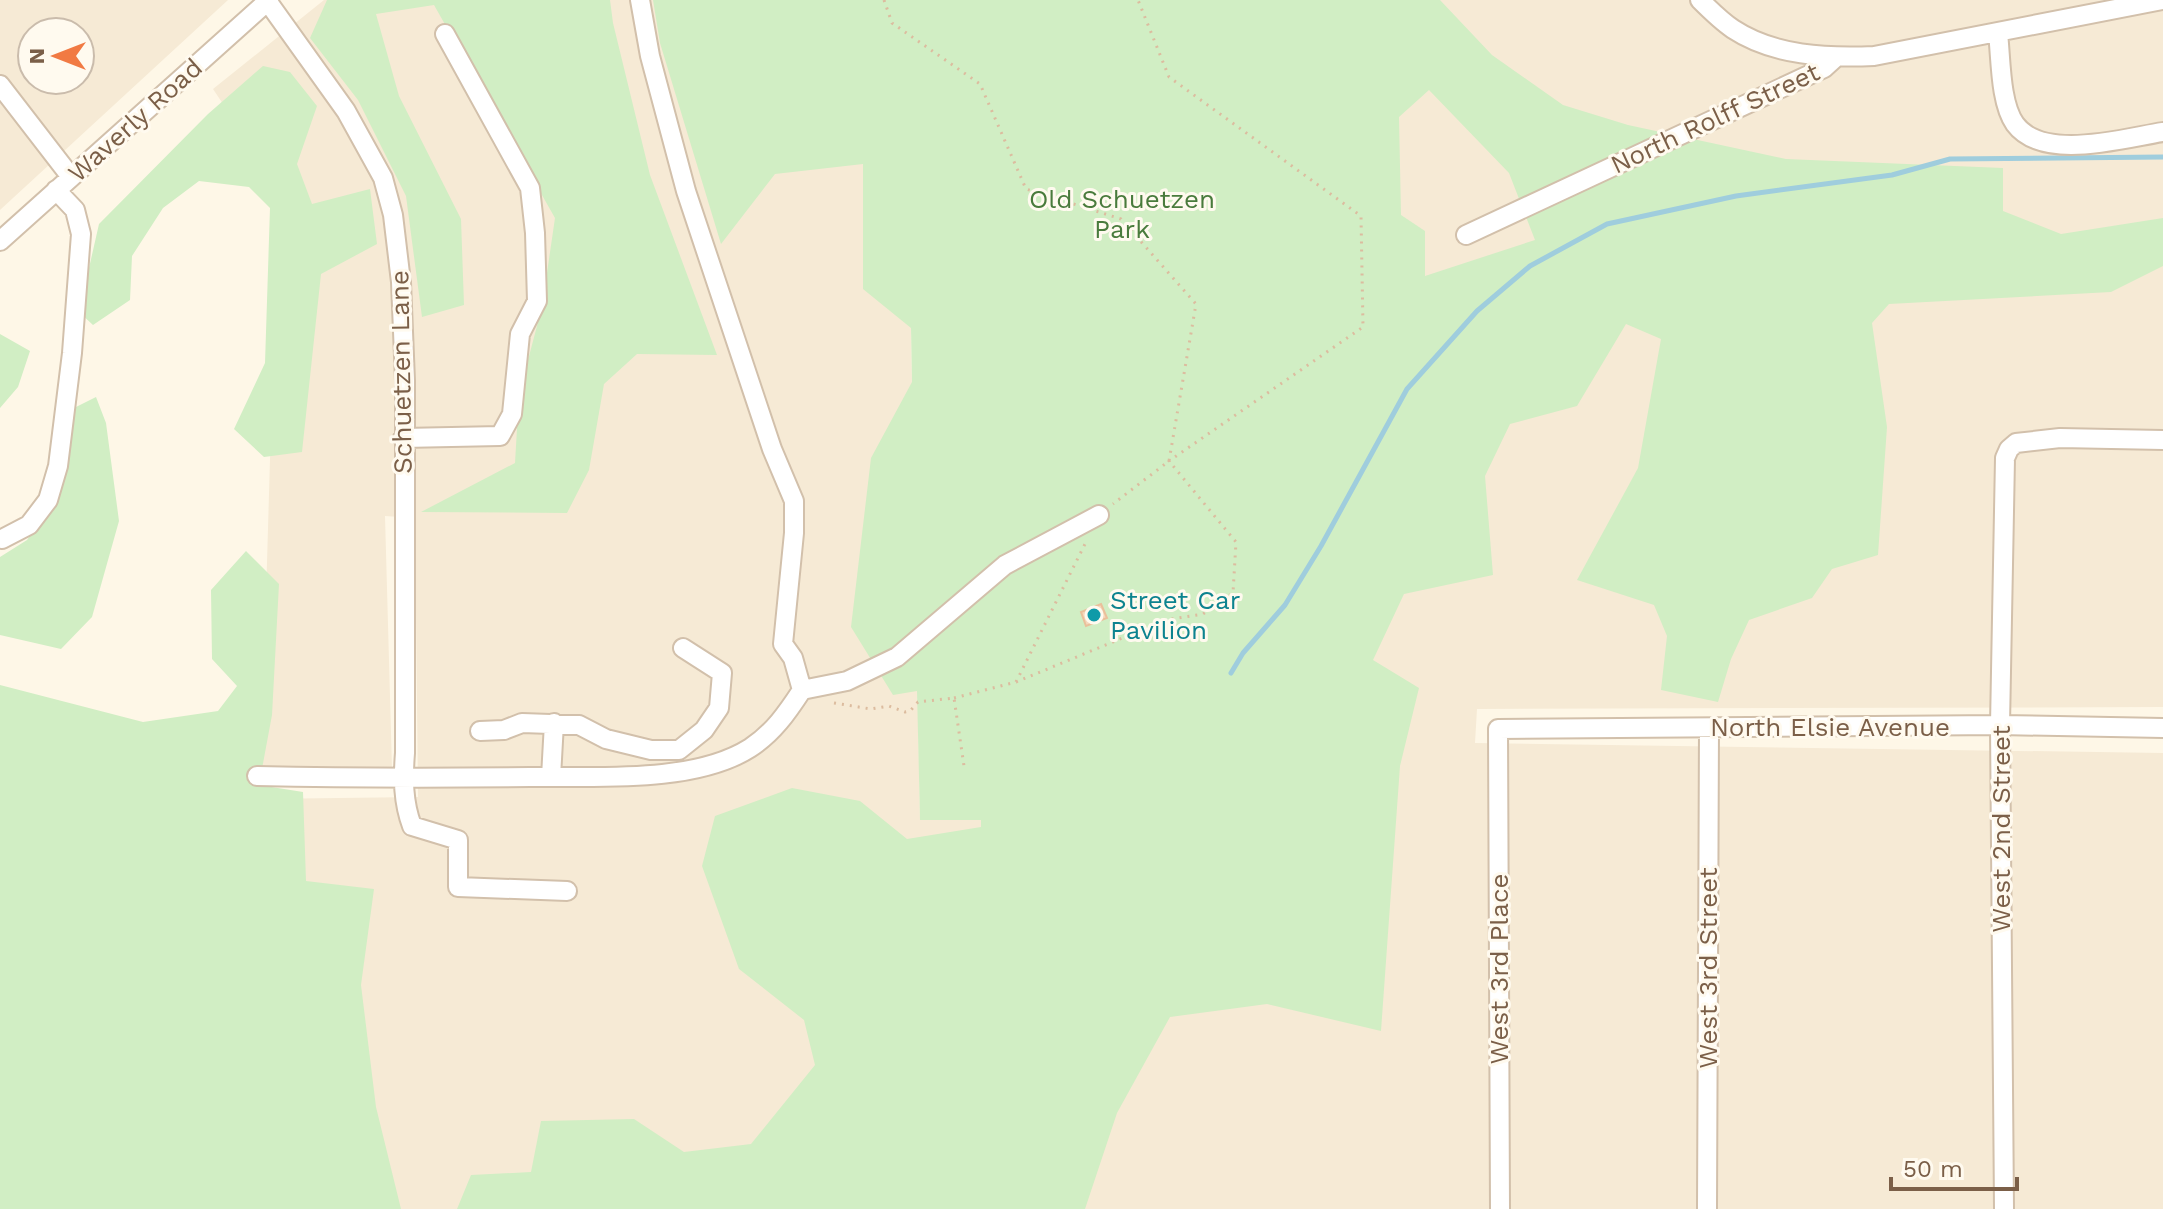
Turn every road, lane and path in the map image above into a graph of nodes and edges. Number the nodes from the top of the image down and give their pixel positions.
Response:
1 (640, 0) edge
2 (884, 0) edge
3 (1138, 0) edge
4 (1700, 0) edge
5 (2162, 0) edge
6 (268, 1) edge
7 (1998, 33) junction
8 (445, 34) dead end
9 (1835, 58) junction
10 (0, 85) edge
11 (2163, 132) edge
12 (71, 177) junction
13 (56, 190) junction
14 (1466, 235) dead end
15 (0, 241) edge
16 (403, 438) junction
17 (2163, 440) edge
18 (1169, 461) junction
19 (1099, 515) junction
20 (2, 539) dead end
21 (683, 648) dead end
22 (1016, 682) junction
23 (802, 690) junction
24 (954, 698) junction
25 (827, 702) dead end
26 (554, 723) junction
27 (2000, 725) junction
28 (1709, 728) junction
29 (2163, 728) edge
30 (1498, 729) joint
31 (480, 731) dead end
32 (964, 766) dead end
33 (257, 776) dead end
34 (551, 777) junction
35 (403, 779) junction
36 (567, 891) dead end
37 (1500, 1209) edge
38 (1707, 1209) edge
39 (2004, 1209) edge

1 - 23 street
2 - 18 path
3 - 18 path
4 - 9 street
5 - 7 street, North Rolff Street
6 - 12 street, Waverly Road
6 - 16 street, Schuetzen Lane
7 - 9 street, North Rolff Street
7 - 11 street
8 - 16 street
9 - 14 street, North Rolff Street
10 - 12 street
12 - 13 street, Waverly Road
13 - 15 street, Waverly Road
13 - 20 street
16 - 35 street, Schuetzen Lane
17 - 27 street, West 2nd Street
18 - 19 path
18 - 22 path
19 - 22 path
19 - 23 street
21 - 26 street
22 - 24 path
23 - 34 street
24 - 25 path
24 - 32 path
26 - 31 street
26 - 34 street
27 - 28 street, North Elsie Avenue
27 - 29 street, North Elsie Avenue
27 - 39 street, West 2nd Street
28 - 30 street, North Elsie Avenue
28 - 38 street, West 3rd Street
30 - 37 street, West 3rd Place
33 - 35 street
34 - 35 street
35 - 36 street, Schuetzen Lane

